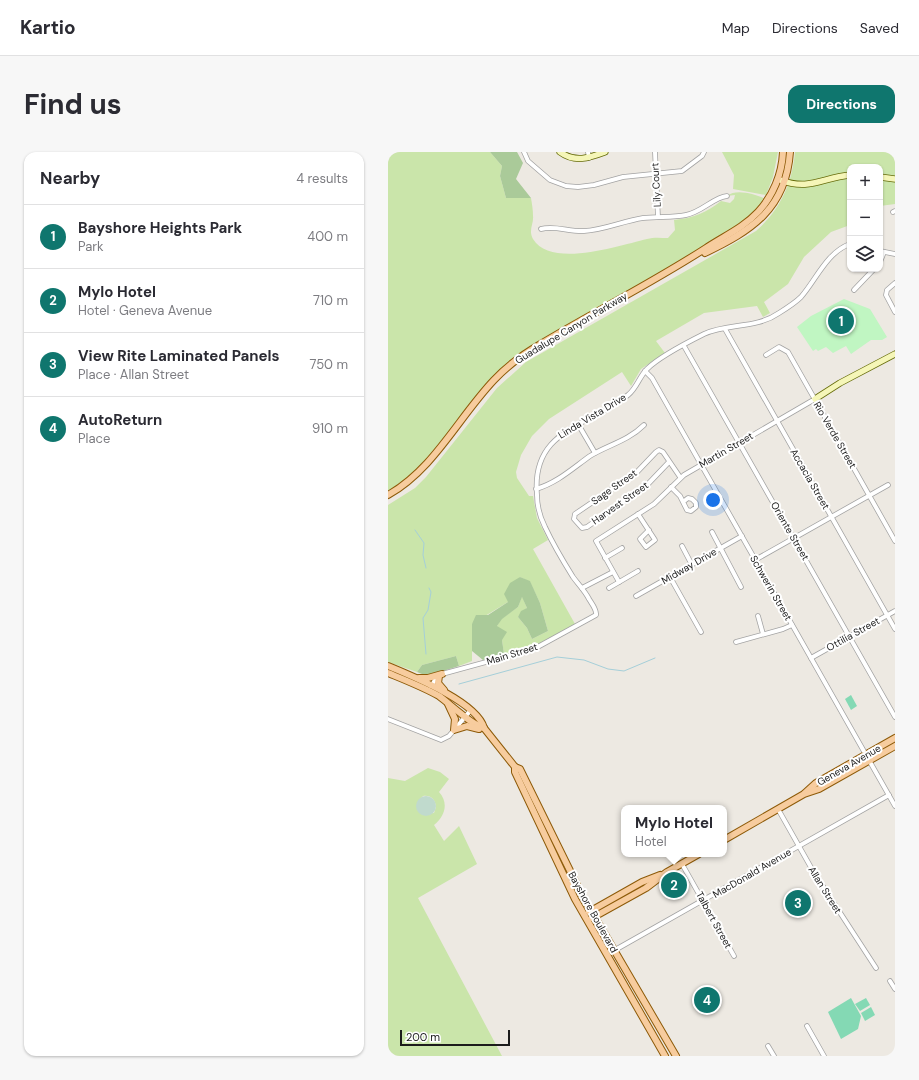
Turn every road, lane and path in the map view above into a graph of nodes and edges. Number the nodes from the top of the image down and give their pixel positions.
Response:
1 (524, 152) edge
2 (560, 152) edge
3 (605, 152) edge
4 (655, 152) edge
5 (704, 152) edge
6 (783, 152) edge
7 (790, 152) edge
8 (588, 155) edge
9 (656, 174) junction
10 (847, 176) edge
11 (883, 177) edge
12 (895, 179) edge
13 (781, 181) junction
14 (727, 196) dead end
15 (658, 217) junction
16 (541, 229) dead end
17 (847, 246) edge
18 (883, 252) edge
19 (895, 254) edge
20 (871, 272) edge
21 (895, 283) edge
22 (854, 290) dead end
23 (895, 312) edge
24 (725, 329) junction
25 (684, 346) junction
26 (895, 354) edge
27 (766, 355) dead end
28 (645, 371) junction
29 (815, 400) junction
30 (777, 421) junction
31 (578, 424) junction
32 (644, 425) dead end
33 (740, 443) junction
34 (595, 453) junction
35 (669, 462) junction
36 (701, 465) junction
37 (680, 477) junction
38 (888, 485) dead end
39 (671, 487) junction
40 (536, 489) junction
41 (388, 495) edge
42 (870, 496) junction
43 (683, 502) dead end
44 (638, 514) junction
45 (832, 517) junction
46 (588, 527) joint
47 (649, 530) dead end
48 (712, 532) dead end
49 (742, 536) junction
50 (794, 538) junction
51 (895, 541) edge
52 (682, 546) dead end
53 (622, 548) dead end
54 (720, 548) junction
55 (605, 558) junction
56 (756, 560) junction
57 (692, 565) junction
58 (638, 571) dead end
59 (613, 572) junction
60 (670, 577) junction
61 (619, 582) junction
62 (741, 587) dead end
63 (582, 588) junction
64 (609, 588) dead end
65 (636, 596) dead end
66 (895, 611) edge
67 (596, 614) joint
68 (887, 615) junction
69 (758, 616) dead end
70 (792, 625) junction
71 (895, 629) edge
72 (701, 632) dead end
73 (763, 634) junction
74 (849, 636) junction
75 (736, 642) dead end
76 (811, 658) junction
77 (388, 666) edge
78 (388, 673) edge
79 (441, 675) junction
80 (415, 677) junction
81 (430, 688) junction
82 (448, 698) junction
83 (468, 714) junction
84 (895, 717) edge
85 (388, 719) edge
86 (454, 730) junction
87 (485, 730) junction
88 (895, 738) edge
89 (895, 746) edge
90 (866, 755) junction
91 (869, 761) junction
92 (515, 767) junction
93 (804, 794) junction
94 (889, 795) junction
95 (895, 806) edge
96 (778, 809) junction
97 (727, 838) edge
98 (799, 846) junction
99 (693, 857) edge
100 (682, 864) junction
101 (667, 872) junction
102 (703, 900) junction
103 (591, 911) junction
104 (584, 915) junction
105 (595, 917) junction
106 (588, 921) junction
107 (615, 950) junction
108 (734, 956) dead end
109 (876, 968) dead end
110 (890, 980) dead end
111 (895, 989) edge
112 (808, 1026) dead end
113 (768, 1046) dead end
114 (665, 1056) edge
115 (676, 1056) edge
116 (774, 1056) edge
117 (824, 1056) edge

1 - 9 street
2 - 8 street
3 - 8 street
4 - 9 street, Lily Court
5 - 9 street
6 - 13 main road, Guadalupe Canyon Parkway
7 - 13 main road, Guadalupe Canyon Parkway
9 - 15 street, Lily Court
10 - 13 street
11 - 12 street
13 - 41 main road, Guadalupe Canyon Parkway
14 - 15 street
15 - 16 street
17 - 24 street
18 - 19 street
20 - 22 street
21 - 23 street
24 - 25 street
24 - 30 street, Accacia Street
25 - 28 street
25 - 33 street, Oriente Street
26 - 29 street, Martin Street
27 - 29 street, Rio Verde Street
28 - 31 street, Linda Vista Drive
28 - 36 street, Schwerin Street
29 - 30 street, Martin Street
29 - 42 street, Rio Verde Street
30 - 33 street, Martin Street
30 - 45 street, Accacia Street
31 - 34 street
31 - 40 street, Linda Vista Drive
32 - 34 street
33 - 36 street, Martin Street
33 - 50 street, Oriente Street
34 - 40 street
35 - 37 street, Sage Street
35 - 46 street, Harvest Street
35 - 46 street, Sage Street
36 - 37 street, Martin Street
36 - 49 street, Schwerin Street
37 - 39 street, Martin Street
38 - 42 street
39 - 43 street
39 - 44 street, Martin Street
40 - 63 street, Linda Vista Drive
42 - 45 street
42 - 51 street, Rio Verde Street
44 - 47 street
44 - 55 street, Martin Street
45 - 50 street
45 - 68 street, Accacia Street
48 - 54 street
49 - 54 street, Midway Drive
49 - 56 street, Schwerin Street
50 - 56 street
50 - 74 street, Oriente Street
52 - 57 street
53 - 55 street
54 - 57 street, Midway Drive
54 - 62 street
55 - 59 street, Martin Street
56 - 70 street, Schwerin Street
57 - 60 street, Midway Drive
58 - 61 street
59 - 61 street, Martin Street
59 - 63 street
60 - 65 street, Midway Drive
60 - 72 street
61 - 64 street
63 - 67 street, Linda Vista Drive
66 - 68 street, Ottilia Street
67 - 79 street, Main Street
68 - 71 street, Accacia Street
68 - 74 street, Ottilia Street
69 - 73 street
70 - 73 street
70 - 76 street, Schwerin Street
73 - 75 street
74 - 76 street, Ottilia Street
74 - 84 street, Oriente Street
76 - 90 street, Schwerin Street
77 - 80 main road, Bayshore Boulevard
78 - 81 main road, Bayshore Boulevard
79 - 80 main road
79 - 81 street
79 - 82 main road
80 - 81 main road, Bayshore Boulevard
81 - 82 main road, Bayshore Boulevard
82 - 83 main road, Bayshore Boulevard
82 - 86 main road
83 - 86 street
83 - 87 main road, Bayshore Boulevard
85 - 86 street
86 - 87 main road
87 - 92 main road, Bayshore Boulevard
88 - 90 main road, Geneva Avenue
89 - 91 main road, Geneva Avenue
90 - 91 street, Schwerin Street
90 - 93 main road, Geneva Avenue
91 - 93 main road, Geneva Avenue
91 - 94 street, Schwerin Street
92 - 103 main road, Bayshore Boulevard
92 - 104 main road, Bayshore Boulevard
93 - 96 main road, Geneva Avenue
94 - 95 street, Schwerin Street
94 - 98 street, MacDonald Avenue
96 - 97 main road, Geneva Avenue
96 - 98 street, Allan Street
98 - 102 street, MacDonald Avenue
98 - 109 street, Allan Street
99 - 100 main road
100 - 101 main road
100 - 102 street, Talbert Street
101 - 103 main road
101 - 105 main road
102 - 107 street, MacDonald Avenue
102 - 108 street, Talbert Street
103 - 104 main road
103 - 105 main road, Bayshore Boulevard
104 - 106 main road, Bayshore Boulevard
105 - 106 main road
105 - 107 main road, Bayshore Boulevard
106 - 114 main road, Bayshore Boulevard
107 - 115 main road, Bayshore Boulevard
110 - 111 street
112 - 117 street
113 - 116 street

